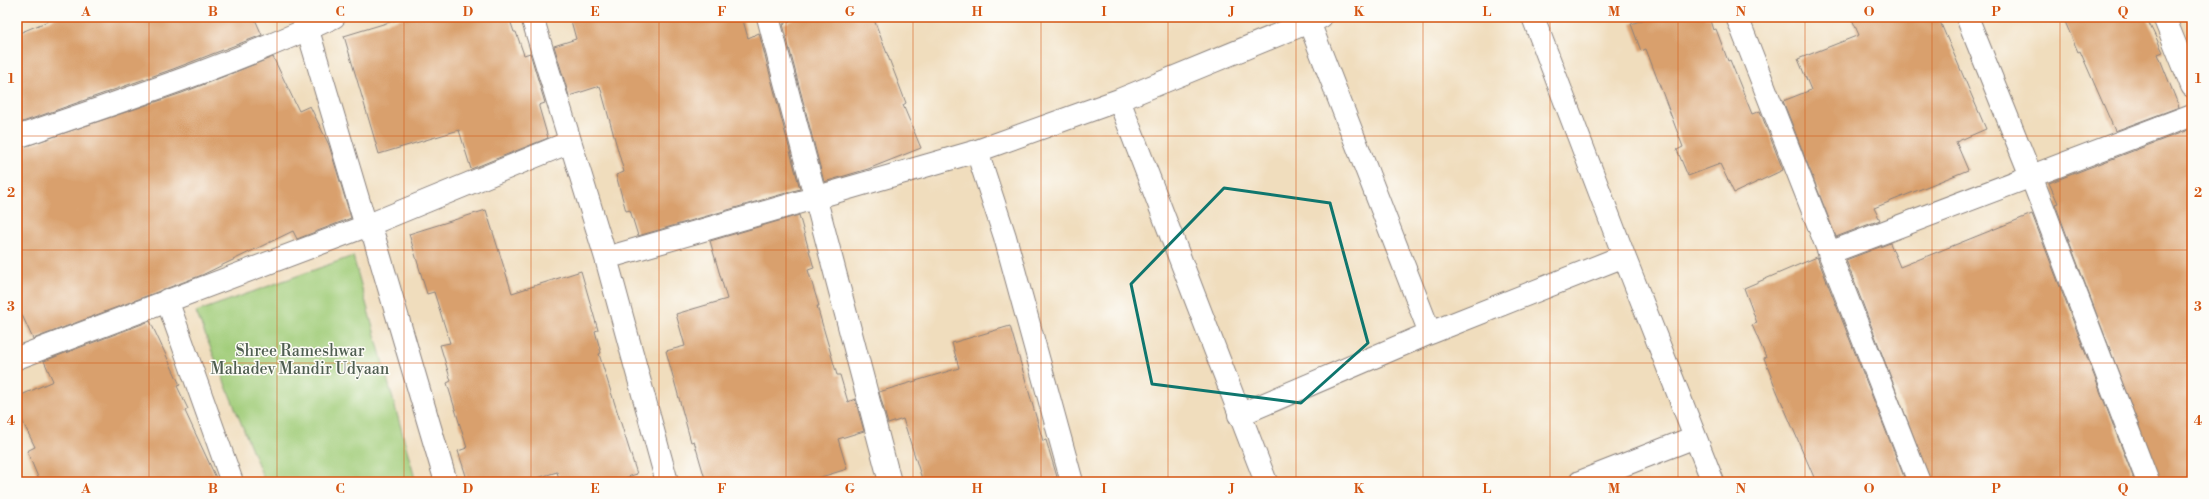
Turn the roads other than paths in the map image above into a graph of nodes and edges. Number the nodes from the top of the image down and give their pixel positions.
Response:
1 (334, 17) edge
2 (532, 17) edge
3 (768, 17) edge
4 (1533, 17) edge
5 (1737, 17) edge
6 (1967, 17) edge
7 (2164, 17) edge
8 (1315, 19) edge
9 (306, 23) edge
10 (2192, 86) edge
11 (1119, 100) junction
12 (2192, 115) edge
13 (17, 137) edge
14 (570, 142) junction
15 (977, 151) junction
16 (2031, 176) junction
17 (814, 198) junction
18 (366, 226) junction
19 (1829, 253) junction
20 (1624, 256) junction
21 (606, 258) junction
22 (167, 300) junction
23 (1430, 332) junction
24 (17, 358) edge
25 (1239, 415) junction
26 (1695, 437) junction
27 (232, 482) edge
28 (446, 482) edge
29 (667, 482) edge
30 (890, 482) edge
31 (1072, 482) edge
32 (1266, 482) edge
33 (1580, 482) edge
34 (1714, 482) edge
35 (1919, 482) edge
36 (2148, 482) edge

1 - 9 street
2 - 14 street
3 - 17 street
4 - 20 street
5 - 19 street
6 - 16 street
7 - 10 street
8 - 11 street
8 - 23 street
9 - 13 street
9 - 18 street
11 - 15 street
11 - 25 street
12 - 16 street
14 - 18 street
14 - 21 street
15 - 17 street
15 - 31 street
16 - 19 street
16 - 36 street
17 - 21 street
17 - 30 street
18 - 22 street
18 - 28 street
19 - 35 street
20 - 23 street
20 - 26 street
21 - 29 street
22 - 24 street
22 - 27 street
23 - 25 street
25 - 32 street
26 - 33 street
26 - 34 street

